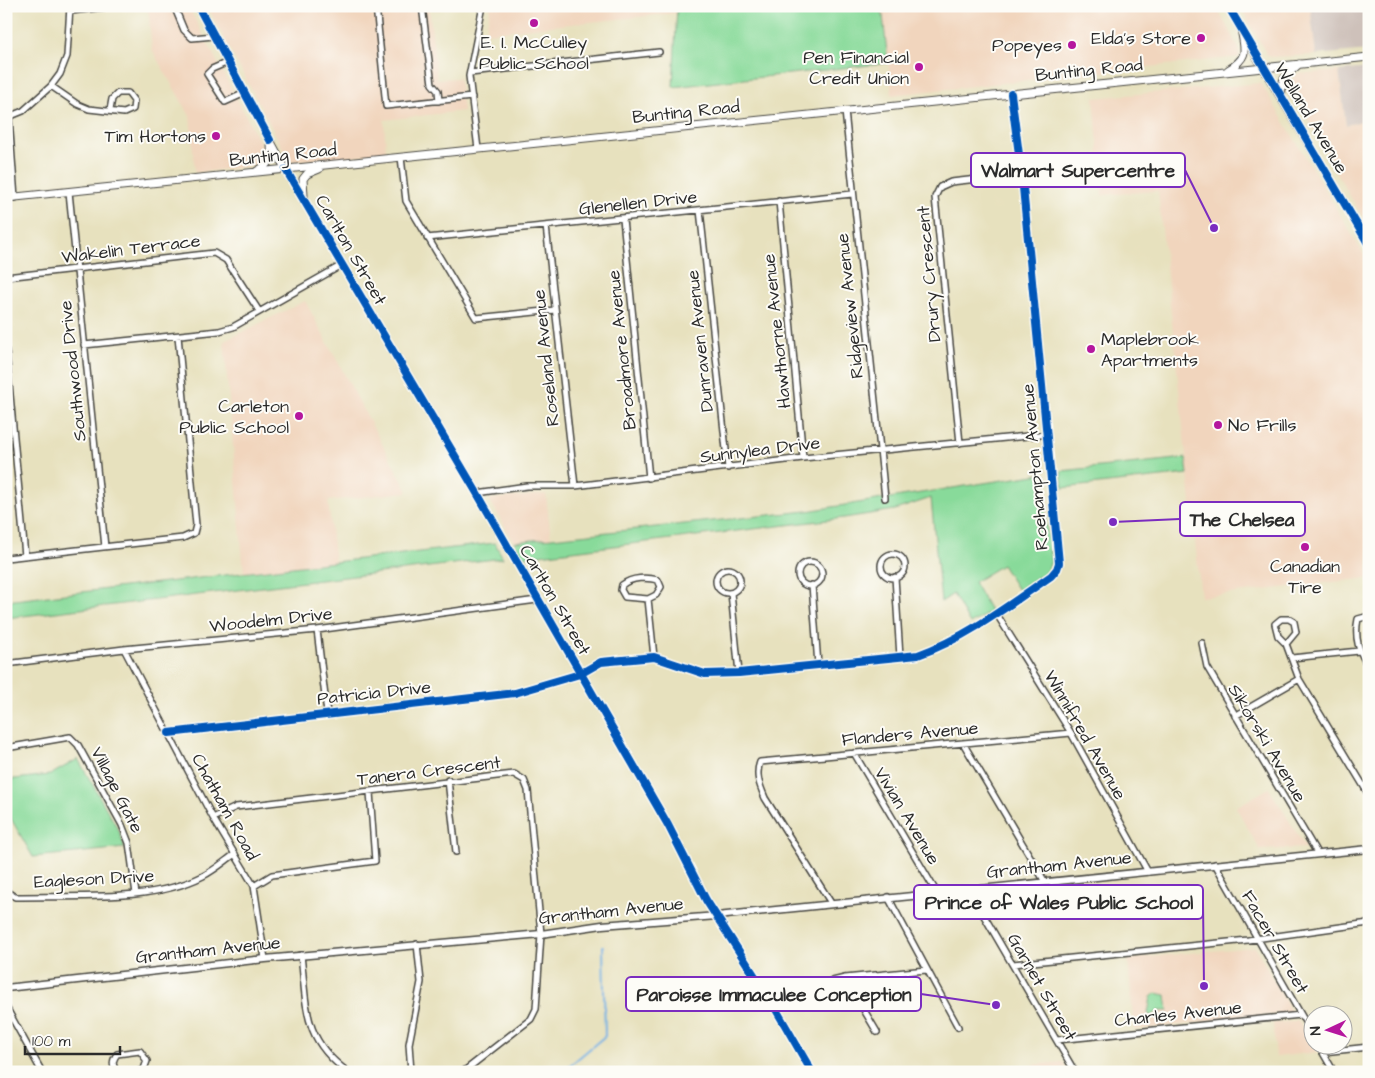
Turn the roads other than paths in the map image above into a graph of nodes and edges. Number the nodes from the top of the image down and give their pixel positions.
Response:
1 (114, 6) edge
2 (174, 6) edge
3 (198, 6) edge
4 (376, 6) edge
5 (422, 6) edge
6 (483, 6) edge
7 (1228, 6) edge
8 (70, 9) edge
9 (1241, 29) junction
10 (214, 36) junction
11 (659, 52) dead end
12 (1369, 57) edge
13 (228, 62) junction
14 (1299, 64) junction
15 (1263, 68) junction
16 (1225, 71) junction
17 (470, 72) junction
18 (51, 86) junction
19 (245, 93) junction
20 (1011, 94) junction
21 (472, 97) junction
22 (439, 101) junction
23 (1282, 101) junction
24 (110, 110) junction
25 (845, 111) junction
26 (8, 118) edge
27 (270, 140) junction
28 (478, 149) junction
29 (401, 157) junction
30 (326, 166) junction
31 (286, 170) junction
32 (254, 173) junction
33 (1022, 174) junction
34 (69, 192) junction
35 (852, 194) junction
36 (6, 198) edge
37 (15, 198) junction
38 (779, 201) junction
39 (306, 204) junction
40 (700, 210) junction
41 (622, 218) junction
42 (546, 226) junction
43 (427, 238) junction
44 (1369, 245) edge
45 (342, 265) junction
46 (76, 270) junction
47 (6, 277) edge
48 (555, 310) junction
49 (259, 311) junction
50 (178, 336) junction
51 (84, 344) junction
52 (6, 351) edge
53 (1048, 434) junction
54 (960, 443) junction
55 (878, 450) junction
56 (803, 458) junction
57 (728, 468) junction
58 (649, 478) junction
59 (575, 486) junction
60 (477, 493) junction
61 (885, 498) dead end
62 (105, 547) junction
63 (24, 556) junction
64 (6, 558) edge
65 (895, 578) junction
66 (812, 585) junction
67 (731, 593) junction
68 (648, 598) junction
69 (537, 600) junction
70 (996, 613) junction
71 (1369, 616) edge
72 (317, 630) junction
73 (1202, 643) dead end
74 (1286, 644) junction
75 (124, 649) junction
76 (1359, 651) junction
77 (654, 657) junction
78 (900, 657) junction
79 (1292, 658) junction
80 (6, 664) edge
81 (818, 664) junction
82 (1369, 668) edge
83 (739, 673) junction
84 (580, 674) junction
85 (1299, 679) junction
86 (327, 713) junction
87 (1235, 716) junction
88 (169, 733) junction
89 (1071, 733) junction
90 (963, 743) junction
91 (6, 748) edge
92 (854, 753) junction
93 (448, 780) junction
94 (370, 792) junction
95 (1369, 795) edge
96 (213, 818) junction
97 (1369, 848) edge
98 (456, 852) dead end
99 (1317, 853) junction
100 (235, 854) junction
101 (1215, 864) junction
102 (1148, 872) junction
103 (1045, 882) junction
104 (254, 886) junction
105 (970, 889) junction
106 (6, 892) edge
107 (937, 893) junction
108 (136, 894) junction
109 (888, 897) junction
110 (831, 903) junction
111 (717, 916) junction
112 (1369, 923) edge
113 (541, 934) junction
114 (1257, 938) junction
115 (417, 944) junction
116 (301, 955) junction
117 (265, 959) junction
118 (1013, 964) junction
119 (926, 970) junction
120 (845, 978) junction
121 (6, 988) edge
122 (774, 1006) junction
123 (6, 1007) edge
124 (1301, 1015) joint
125 (958, 1027) dead end
126 (877, 1032) dead end
127 (1057, 1040) junction
128 (1369, 1047) edge
129 (1352, 1049) edge
130 (1325, 1056) edge
131 (42, 1072) edge
132 (117, 1072) edge
133 (138, 1072) edge
134 (348, 1072) edge
135 (411, 1072) edge
136 (463, 1072) edge
137 (812, 1072) edge
138 (1075, 1072) edge
139 (1334, 1072) edge

1 - 8 street
2 - 10 street
3 - 10 main road, Carlton Street
4 - 22 street
5 - 22 street
6 - 17 street
7 - 9 street, Welland Avenue
8 - 18 street
9 - 15 street, Welland Avenue
9 - 16 main road
10 - 13 main road, Carlton Street
11 - 17 street
12 - 14 main road, Bunting Road
13 - 19 main road, Carlton Street
13 - 19 street
14 - 15 main road, Bunting Road
14 - 23 main road
15 - 16 main road, Bunting Road
15 - 23 main road, Welland Avenue
16 - 20 main road, Bunting Road
17 - 21 street
18 - 24 street
18 - 26 street
19 - 27 main road, Carlton Street
20 - 25 main road, Bunting Road
20 - 33 street, Roehampton Avenue
21 - 22 street
21 - 28 street
23 - 44 main road, Welland Avenue
24 - 24 street
25 - 28 main road, Bunting Road
25 - 35 street, Ridgeview Avenue
26 - 37 street
27 - 31 main road, Carlton Street
27 - 32 main road
28 - 29 main road, Bunting Road
29 - 30 main road, Bunting Road
29 - 43 street
30 - 31 main road, Bunting Road
30 - 39 main road
31 - 32 main road, Bunting Road
31 - 39 main road, Carlton Street
32 - 34 main road, Bunting Road
33 - 53 street, Roehampton Avenue
33 - 54 street, Drury Crescent
34 - 37 main road, Bunting Road
34 - 46 street, Southwood Drive
35 - 38 street, Glenellen Drive
35 - 55 street, Ridgeview Avenue
36 - 37 main road, Bunting Road
38 - 40 street, Glenellen Drive
38 - 56 street, Hawthorne Avenue
39 - 45 main road, Carlton Street
40 - 41 street, Glenellen Drive
40 - 57 street, Dunraven Avenue
41 - 42 street, Glenellen Drive
41 - 58 street, Broadmore Avenue
42 - 43 street, Glenellen Drive
42 - 48 street, Roseland Avenue
43 - 48 street
45 - 49 street
45 - 60 main road, Carlton Street
46 - 47 street, Wakelin Terrace
46 - 49 street, Wakelin Terrace
46 - 51 street, Southwood Drive
48 - 59 street, Roseland Avenue
49 - 50 street
50 - 51 street
50 - 62 street
51 - 62 street, Southwood Drive
52 - 63 street
53 - 54 street, Sunnylea Drive
53 - 70 street, Roehampton Avenue
54 - 55 street, Sunnylea Drive
55 - 56 street, Sunnylea Drive
55 - 61 street, Ridgeview Avenue
56 - 57 street, Sunnylea Drive
57 - 58 street, Sunnylea Drive
58 - 59 street, Sunnylea Drive
59 - 60 street, Sunnylea Drive
60 - 69 main road, Carlton Street
62 - 63 street
63 - 64 street
65 - 65 street
65 - 78 street
66 - 66 street
66 - 81 street
67 - 67 street
67 - 83 street
68 - 68 street
68 - 77 street
69 - 72 street, Woodelm Drive
69 - 84 main road, Carlton Street
70 - 78 street, Roehampton Avenue
70 - 89 street, Winnifred Avenue
71 - 76 street
72 - 75 street, Woodelm Drive
72 - 86 street
73 - 87 street, Sikorski Avenue
74 - 74 street
74 - 79 street
75 - 80 street, Woodelm Drive
75 - 88 street, Chatham Road
76 - 79 street
76 - 82 street
77 - 83 street, Roehampton Avenue
77 - 84 street, Roehampton Avenue
78 - 81 street, Roehampton Avenue
79 - 85 street
81 - 83 street, Roehampton Avenue
84 - 86 street, Patricia Drive
84 - 111 main road, Carlton Street
85 - 87 street
85 - 95 street
86 - 88 street, Patricia Drive
87 - 99 street, Sikorski Avenue
88 - 96 street, Chatham Road
89 - 90 street, Flanders Avenue
89 - 102 street, Winnifred Avenue
90 - 92 street, Flanders Avenue
90 - 103 street
91 - 108 street, Village Gate
92 - 107 street, Vivian Avenue
92 - 110 street, Flanders Avenue
93 - 94 street, Tanera Crescent
93 - 98 street
93 - 113 street, Tanera Crescent
94 - 96 street, Tanera Crescent
94 - 104 street
96 - 100 street, Chatham Road
97 - 99 street, Grantham Avenue
99 - 101 street, Grantham Avenue
100 - 104 street, Chatham Road
100 - 108 street, Eagleson Drive
101 - 102 street, Grantham Avenue
101 - 114 street, Facer Street
102 - 103 street, Grantham Avenue
103 - 105 street, Grantham Avenue
104 - 117 street, Chatham Road
105 - 107 street, Grantham Avenue
105 - 118 street, Garnet Street
106 - 108 street, Eagleson Drive
107 - 109 street, Grantham Avenue
109 - 110 street, Grantham Avenue
109 - 119 street
110 - 111 street, Grantham Avenue
111 - 113 street, Grantham Avenue
111 - 122 main road, Carlton Street
112 - 114 street
113 - 115 street, Grantham Avenue
113 - 136 street
114 - 118 street
114 - 124 street, Facer Street
115 - 116 street, Grantham Avenue
115 - 135 street
116 - 117 street, Grantham Avenue
116 - 134 street
117 - 121 street, Grantham Avenue
118 - 127 street, Garnet Street
119 - 120 street
119 - 125 street
120 - 122 street
120 - 126 street
122 - 137 main road, Carlton Street
123 - 131 street
124 - 127 street, Charles Avenue
127 - 138 street, Garnet Street
128 - 129 street
130 - 139 street
132 - 133 street

